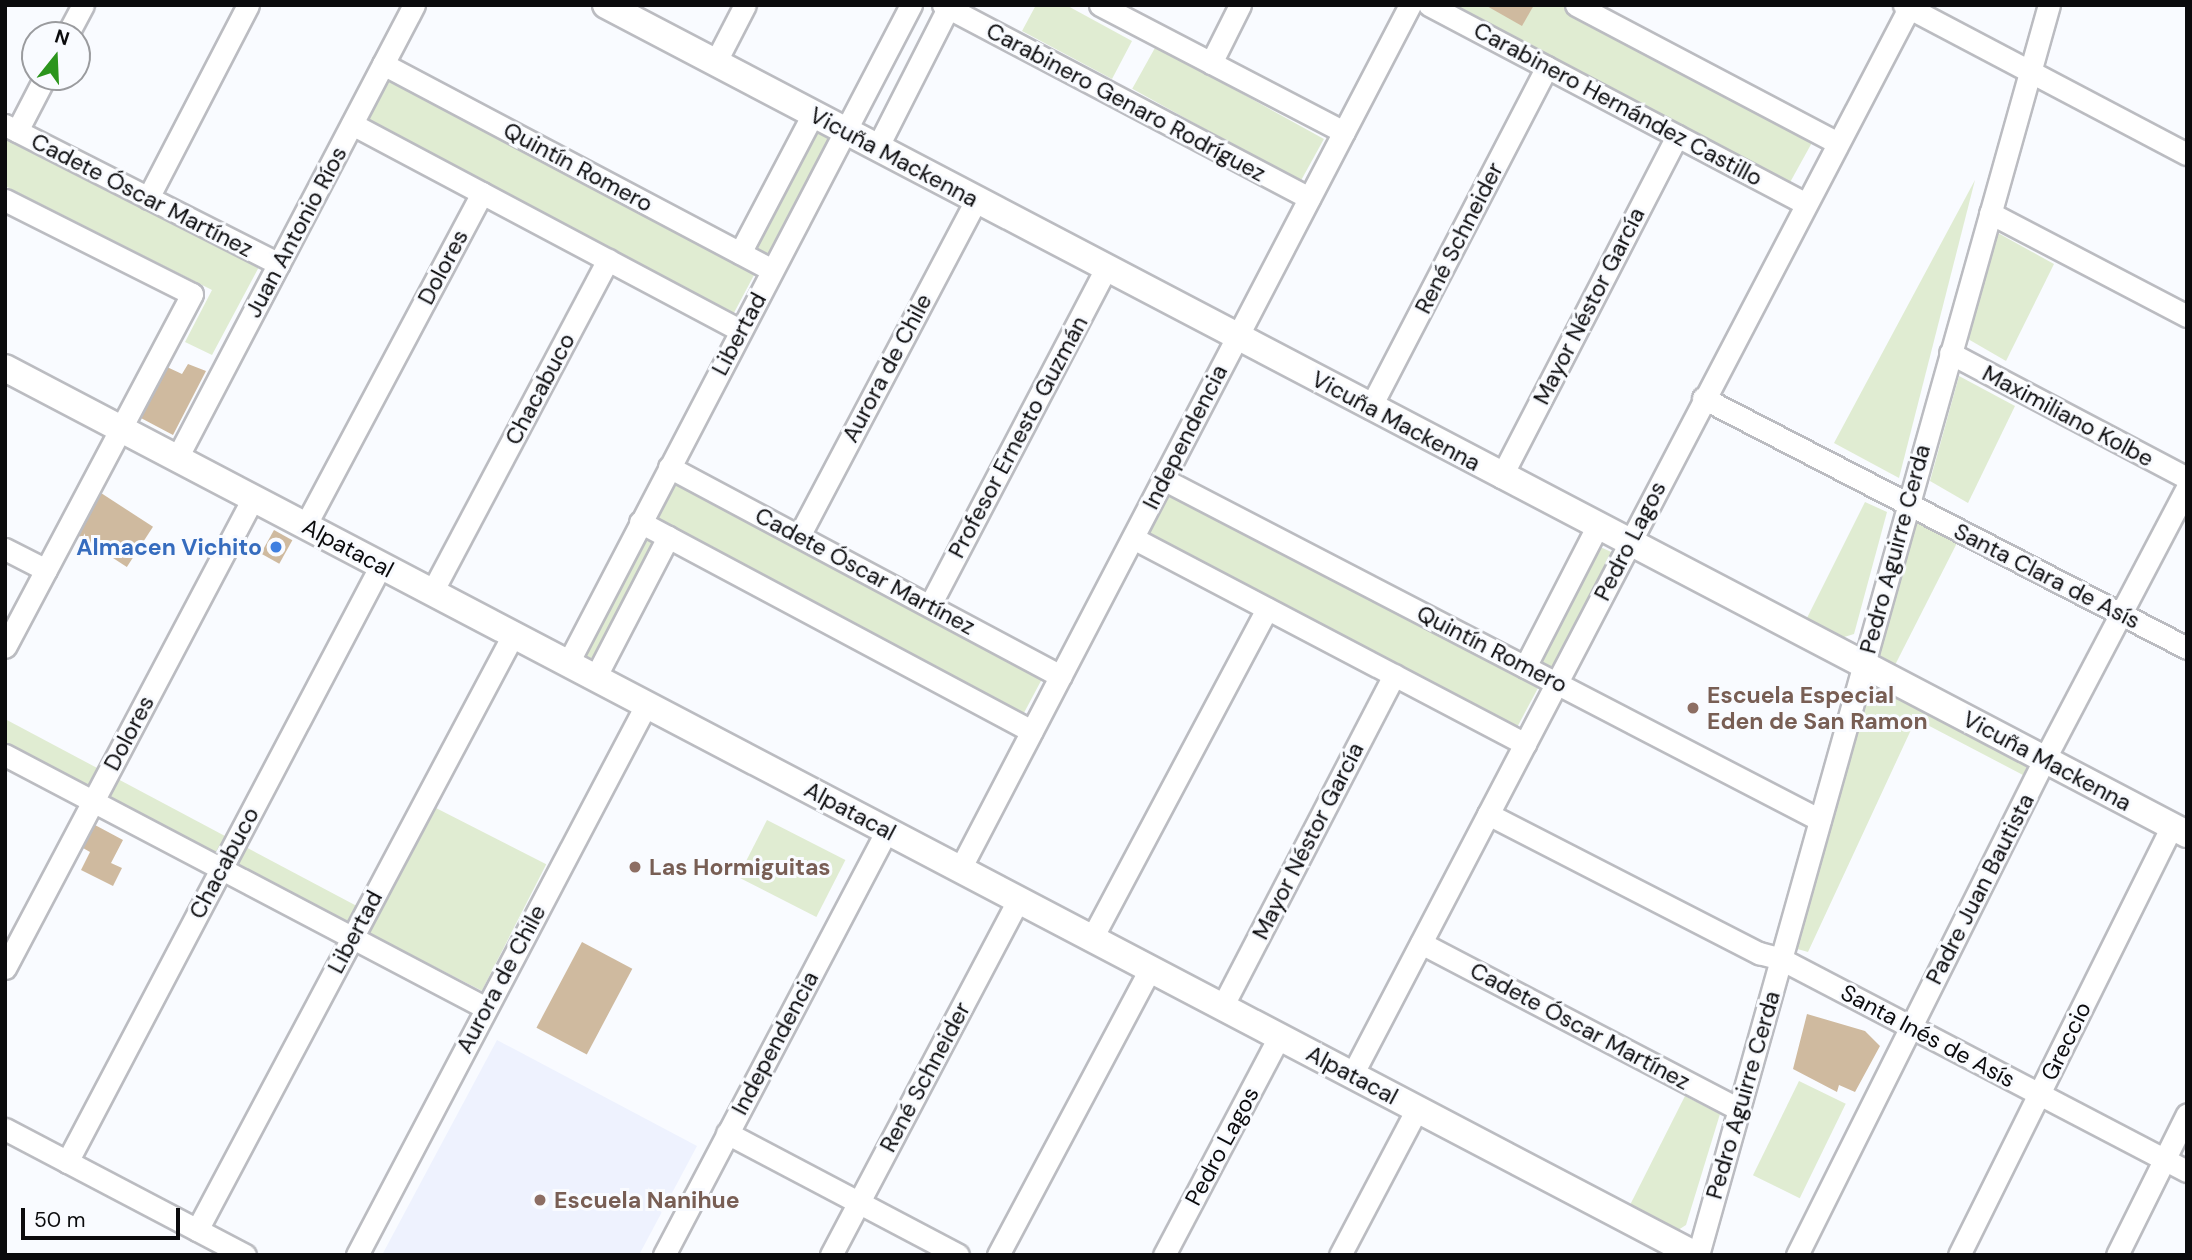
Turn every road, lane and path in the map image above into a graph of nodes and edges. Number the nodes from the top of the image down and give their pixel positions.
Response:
1 (83, 5) edge
2 (248, 5) edge
3 (414, 5) edge
4 (606, 5) edge
5 (745, 5) edge
6 (911, 5) edge
7 (1100, 5) edge
8 (1240, 5) edge
9 (1410, 5) edge
10 (1429, 5) edge
11 (1576, 5) edge
12 (2049, 5) edge
13 (1907, 6) edge
14 (946, 7) edge
15 (74, 21) edge
16 (715, 63) junction
17 (1211, 63) junction
18 (383, 64) junction
19 (1547, 67) junction
20 (2030, 71) junction
21 (36, 91) edge
22 (813, 114) junction
23 (352, 124) junction
24 (11, 128) edge
25 (845, 131) junction
26 (1344, 132) junction
27 (1677, 136) junction
28 (1838, 143) junction
29 (877, 148) junction
30 (2187, 154) edge
31 (482, 193) junction
32 (148, 198) junction
33 (1309, 198) junction
34 (5, 200) edge
35 (975, 200) junction
36 (1806, 204) junction
37 (1990, 213) junction
38 (740, 253) junction
39 (608, 260) junction
40 (279, 264) junction
41 (1106, 269) junction
42 (772, 270) junction
43 (2187, 316) edge
44 (740, 330) junction
45 (1237, 338) junction
46 (1950, 353) junction
47 (5, 368) edge
48 (1703, 398) junction
49 (1370, 408) junction
50 (120, 429) junction
51 (177, 458) junction
52 (669, 467) junction
53 (1501, 477) junction
54 (2187, 478) edge
55 (1163, 479) junction
56 (2187, 488) edge
57 (253, 498) junction
58 (1907, 505) junction
59 (640, 522) junction
60 (305, 526) junction
61 (1597, 527) junction
62 (799, 536) junction
63 (668, 537) junction
64 (1133, 538) junction
65 (1629, 544) junction
66 (5, 549) edge
67 (381, 565) junction
68 (46, 570) junction
69 (432, 592) junction
70 (930, 605) junction
71 (1268, 609) junction
72 (2121, 613) junction
73 (513, 635) junction
74 (5, 647) edge
75 (2187, 648) edge
76 (568, 663) junction
77 (1863, 665) junction
78 (1525, 667) junction
79 (1394, 676) junction
80 (1061, 677) junction
81 (595, 678) junction
82 (1557, 683) junction
83 (646, 705) junction
84 (1032, 731) junction
85 (1525, 744) junction
86 (5, 755) edge
87 (2045, 760) junction
88 (93, 801) junction
89 (1488, 814) junction
90 (1820, 820) junction
91 (2179, 830) edge
92 (887, 831) junction
93 (222, 868) junction
94 (960, 869) junction
95 (1018, 900) junction
96 (352, 937) junction
97 (1092, 938) junction
98 (1421, 943) junction
99 (1781, 959) junction
100 (5, 968) edge
101 (1150, 969) junction
102 (1222, 1007) junction
103 (486, 1008) junction
104 (1911, 1027) junction
105 (1279, 1037) junction
106 (1352, 1075) junction
107 (2039, 1094) junction
108 (1417, 1109) junction
109 (1739, 1109) junction
110 (2187, 1114) edge
111 (5, 1129) edge
112 (727, 1133) junction
113 (2164, 1159) junction
114 (67, 1161) junction
115 (2187, 1171) edge
116 (859, 1202) junction
117 (197, 1230) junction
118 (1345, 1253) edge
119 (240, 1254) edge
120 (357, 1255) edge
121 (663, 1255) edge
122 (831, 1255) edge
123 (958, 1255) edge
124 (998, 1255) edge
125 (1164, 1255) edge
126 (1696, 1255) edge
127 (1797, 1255) edge
128 (1959, 1255) edge
129 (2117, 1255) edge

1 - 15 street
2 - 32 street
3 - 18 street, Juan Antonio Ríos
4 - 16 main road, Vicuña Mackenna
5 - 16 street
6 - 25 street, Libertad
7 - 17 street
8 - 17 street
9 - 26 street, Independencia
10 - 19 street, Carabinero Hernández Castillo
11 - 28 street
12 - 20 street, Pedro Aguirre Cerda
13 - 20 street
13 - 28 street, Pedro Lagos
14 - 29 street
14 - 33 street, Carabinero Genaro Rodríguez
16 - 22 main road, Vicuña Mackenna
17 - 26 street
18 - 23 street, Juan Antonio Ríos
18 - 38 street, Quintín Romero
19 - 27 street, Carabinero Hernández Castillo
19 - 49 street, René Schneider
20 - 30 street
20 - 37 street, Pedro Aguirre Cerda
21 - 24 street
22 - 25 main road, Vicuña Mackenna
22 - 38 street
23 - 31 street
23 - 40 street, Juan Antonio Ríos
24 - 32 street, Cadete Óscar Martínez
25 - 29 main road, Vicuña Mackenna
25 - 42 street, Libertad
26 - 33 street, Independencia
27 - 36 street, Carabinero Hernández Castillo
27 - 53 street, Mayor Néstor García
28 - 36 street, Pedro Lagos
29 - 35 main road, Vicuña Mackenna
31 - 39 street
31 - 60 street, Dolores
32 - 40 street, Cadete Óscar Martínez
33 - 45 street, Independencia
34 - 50 street
35 - 41 main road, Vicuña Mackenna
35 - 62 street, Aurora de Chile
36 - 48 street, Pedro Lagos
37 - 43 street
37 - 46 street, Pedro Aguirre Cerda
38 - 42 street, Quintín Romero
39 - 44 street
39 - 69 street, Chacabuco
40 - 51 street, Juan Antonio Ríos
41 - 45 main road, Vicuña Mackenna
41 - 70 street, Profesor Ernesto Guzmán
42 - 44 street, Libertad
44 - 52 street, Libertad
45 - 49 main road, Vicuña Mackenna
45 - 55 street, Independencia
46 - 54 street, Maximiliano Kolbe
46 - 58 street, Pedro Aguirre Cerda
47 - 50 main road, Alpatacal
48 - 58 street
48 - 65 street, Pedro Lagos
49 - 53 main road, Vicuña Mackenna
50 - 51 main road, Alpatacal
50 - 68 street
51 - 57 main road, Alpatacal
52 - 59 street, Libertad
52 - 62 street, Cadete Óscar Martínez
53 - 61 main road, Vicuña Mackenna
55 - 64 street, Independencia
55 - 78 street, Quintín Romero
56 - 72 street, Padre Juan Bautista
57 - 60 main road, Alpatacal
57 - 88 street, Dolores
58 - 72 street, Santa Clara de Asís
58 - 77 street, Pedro Aguirre Cerda
59 - 63 street
59 - 76 street, Libertad
60 - 67 main road, Alpatacal
61 - 65 main road, Vicuña Mackenna
61 - 78 street, Pedro Lagos
62 - 70 street, Cadete Óscar Martínez
63 - 81 street
63 - 84 street
64 - 71 street
64 - 80 street, Independencia
65 - 77 main road, Vicuña Mackenna
65 - 82 street, Pedro Lagos
66 - 68 street
67 - 69 main road, Alpatacal
67 - 93 street, Chacabuco
68 - 74 street
69 - 73 main road, Alpatacal
70 - 80 street, Cadete Óscar Martínez
71 - 79 street
71 - 97 street
72 - 75 street, Santa Clara de Asís
72 - 87 street, Padre Juan Bautista
73 - 76 main road, Alpatacal
73 - 96 street, Libertad
76 - 81 main road, Alpatacal
77 - 87 main road, Vicuña Mackenna
77 - 90 street, Pedro Aguirre Cerda
78 - 82 street, Quintín Romero
79 - 85 street
79 - 102 street, Mayor Néstor García
80 - 84 street, Independencia
81 - 83 main road, Alpatacal
82 - 85 street, Pedro Lagos
82 - 90 street, Quintín Romero
83 - 92 main road, Alpatacal
83 - 103 street, Aurora de Chile
84 - 94 street, Independencia
85 - 89 street, Pedro Lagos
86 - 88 street
87 - 91 main road, Vicuña Mackenna
87 - 104 street, Padre Juan Bautista
88 - 93 street
88 - 100 street, Dolores
89 - 98 street, Pedro Lagos
89 - 99 street, Santa Inés de Asís
90 - 99 street, Pedro Aguirre Cerda
91 - 107 street, Greccio
92 - 94 main road, Alpatacal
92 - 112 street, Independencia
93 - 96 street
93 - 114 street, Chacabuco
94 - 95 main road, Alpatacal
95 - 97 main road, Alpatacal
95 - 116 street, René Schneider
96 - 103 street
96 - 117 street, Libertad
97 - 101 main road, Alpatacal
98 - 106 street, Pedro Lagos
98 - 109 street, Cadete Óscar Martínez
99 - 104 street, Santa Inés de Asís
99 - 109 street, Pedro Aguirre Cerda
101 - 102 main road, Alpatacal
101 - 124 street
102 - 105 main road, Alpatacal
103 - 120 street, Aurora de Chile
104 - 107 street, Santa Inés de Asís
104 - 127 street, Padre Juan Bautista
105 - 106 main road, Alpatacal
105 - 125 street, Pedro Lagos
106 - 108 main road, Alpatacal
107 - 113 street, Santa Inés de Asís
107 - 128 street, Greccio
108 - 118 street
108 - 126 main road, Alpatacal
109 - 126 street, Pedro Aguirre Cerda
110 - 113 street
111 - 114 street
112 - 116 street
112 - 121 street, Independencia
113 - 115 street, Santa Inés de Asís
113 - 129 street
114 - 117 street
116 - 122 street, René Schneider
116 - 123 street
117 - 119 street

